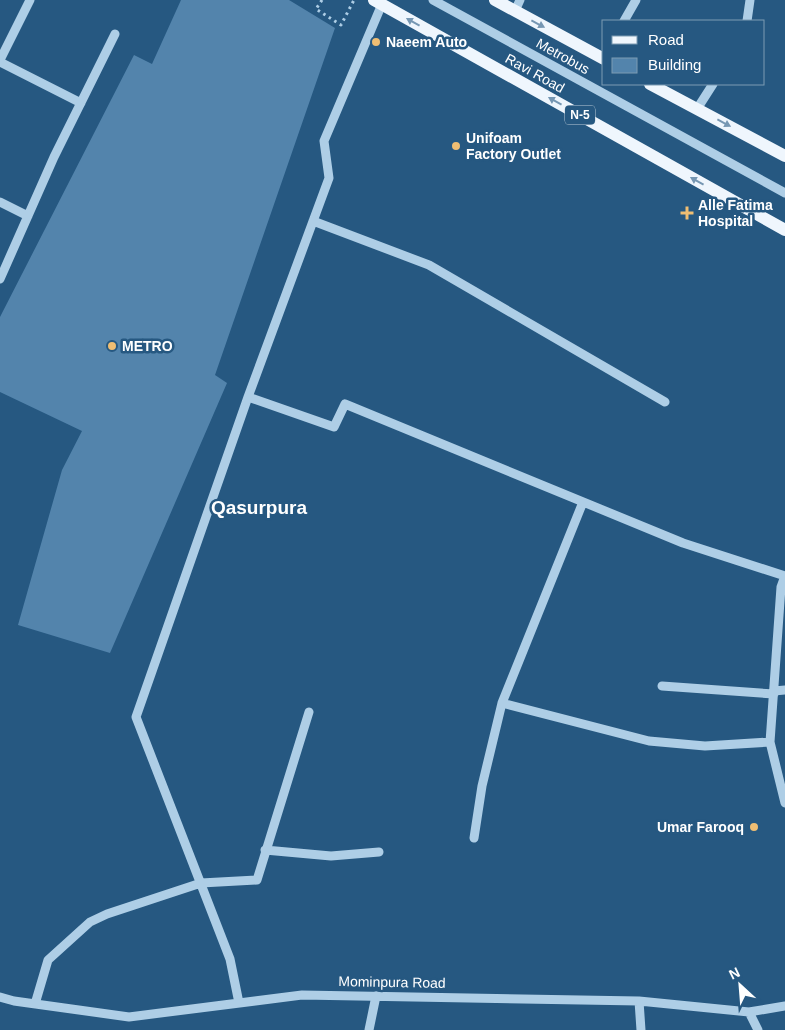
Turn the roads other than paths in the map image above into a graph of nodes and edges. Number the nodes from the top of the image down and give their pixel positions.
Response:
1 (30, 0) edge
2 (433, 0) edge
3 (495, 0) edge
4 (636, 0) edge
5 (750, 0) edge
6 (378, 2) edge
7 (518, 6) edge
8 (625, 20) edge
9 (747, 20) edge
10 (115, 34) dead end
11 (602, 58) edge
12 (0, 61) edge
13 (652, 85) edge
14 (712, 85) edge
15 (81, 103) junction
16 (697, 109) junction
17 (785, 156) edge
18 (785, 193) edge
19 (0, 202) edge
20 (28, 216) junction
21 (313, 221) junction
22 (785, 230) edge
23 (0, 279) edge
24 (248, 397) junction
25 (666, 402) dead end
26 (583, 502) junction
27 (785, 576) edge
28 (662, 686) dead end
29 (785, 690) edge
30 (774, 693) junction
31 (502, 703) junction
32 (309, 712) dead end
33 (770, 742) junction
34 (785, 803) edge
35 (474, 838) dead end
36 (265, 850) junction
37 (379, 852) dead end
38 (201, 883) junction
39 (376, 996) junction
40 (0, 997) edge
41 (639, 1000) junction
42 (240, 1003) junction
43 (35, 1004) junction
44 (785, 1006) edge
45 (749, 1012) junction
46 (369, 1030) edge
47 (641, 1030) edge
48 (758, 1030) edge

1 - 12 street
2 - 18 street, Metrobus
3 - 7 main road
4 - 8 street
5 - 9 street
6 - 21 street
22 -> 6 main road, Ravi Road / N-5
7 -> 11 main road
10 - 15 street
12 - 15 street
13 - 16 main road
14 - 16 street
15 - 20 street
16 -> 17 main road
19 - 20 street
20 - 23 street
21 - 24 street
21 - 25 street
24 - 26 street
24 - 38 street
26 - 27 street
26 - 31 street
27 - 30 street
28 - 30 street
29 - 30 street
30 - 33 street
31 - 33 street
31 - 35 street
32 - 36 street
33 - 34 street
36 - 37 street
36 - 38 street
38 - 42 street
38 - 43 street
39 - 41 street, Mominpura Road
39 - 42 street, Mominpura Road
39 - 46 street
40 - 43 street, Mominpura Road
41 - 45 street, Mominpura Road
41 - 47 street
42 - 43 street, Mominpura Road
44 - 45 street, Mominpura Road
45 - 48 street

